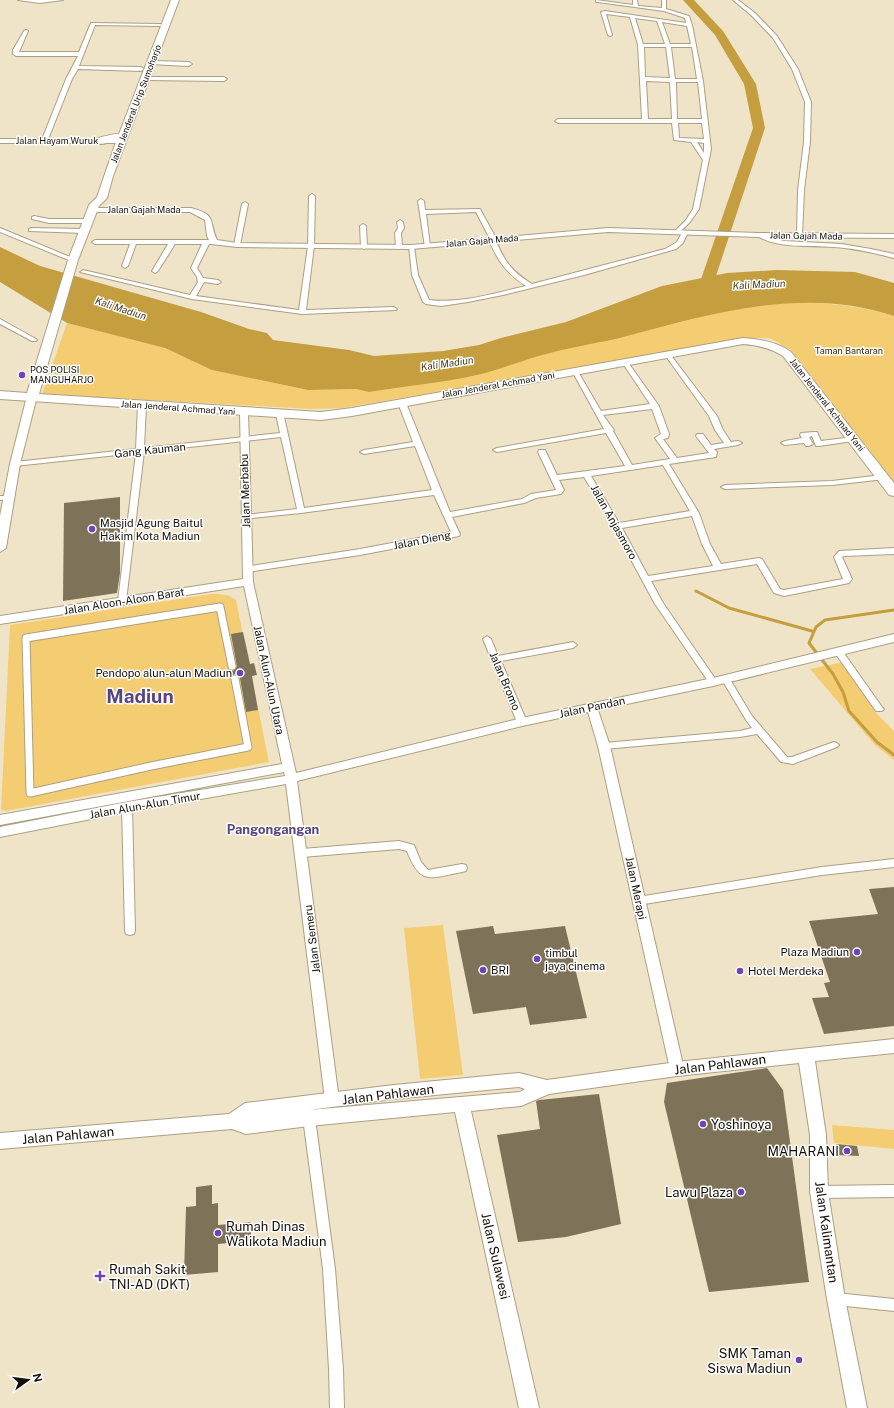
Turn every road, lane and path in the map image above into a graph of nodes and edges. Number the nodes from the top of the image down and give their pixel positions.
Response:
1 (21, 0) edge
2 (62, 0) edge
3 (169, 0) edge
4 (174, 0) edge
5 (635, 0) edge
6 (664, 0) edge
7 (735, 0) edge
8 (598, 1) edge
9 (609, 1) edge
10 (636, 7) junction
11 (664, 10) junction
12 (633, 18) junction
13 (659, 20) junction
14 (606, 21) junction
15 (613, 21) dead end
16 (620, 21) dead end
17 (160, 25) junction
18 (690, 26) junction
19 (26, 31) dead end
20 (610, 35) dead end
21 (641, 44) junction
22 (667, 45) junction
23 (694, 46) junction
24 (81, 54) junction
25 (151, 63) junction
26 (189, 64) dead end
27 (76, 68) junction
28 (141, 69) junction
29 (145, 79) junction
30 (224, 79) dead end
31 (644, 79) junction
32 (672, 80) junction
33 (700, 81) junction
34 (645, 120) junction
35 (558, 121) dead end
36 (674, 121) junction
37 (706, 121) junction
38 (118, 139) junction
39 (0, 141) edge
40 (97, 141) joint
41 (693, 141) junction
42 (706, 141) junction
43 (44, 142) junction
44 (706, 160) junction
45 (312, 196) dead end
46 (421, 201) dead end
47 (245, 204) dead end
48 (93, 208) junction
49 (422, 212) junction
50 (34, 218) dead end
51 (400, 222) dead end
52 (86, 226) junction
53 (363, 226) dead end
54 (0, 230) edge
55 (31, 230) dead end
56 (681, 232) junction
57 (758, 235) junction
58 (800, 235) junction
59 (894, 236) edge
60 (493, 240) junction
61 (96, 242) dead end
62 (214, 242) junction
63 (133, 243) junction
64 (172, 243) junction
65 (206, 243) junction
66 (237, 245) junction
67 (311, 246) junction
68 (427, 246) junction
69 (364, 247) junction
70 (399, 247) junction
71 (411, 247) junction
72 (894, 256) edge
73 (73, 263) junction
74 (125, 266) dead end
75 (155, 270) dead end
76 (84, 272) dead end
77 (202, 280) junction
78 (218, 282) dead end
79 (532, 287) junction
80 (192, 296) junction
81 (394, 309) dead end
82 (302, 312) junction
83 (0, 321) edge
84 (34, 340) dead end
85 (668, 355) junction
86 (625, 362) junction
87 (575, 371) junction
88 (32, 394) junction
89 (0, 395) edge
90 (402, 403) junction
91 (142, 405) junction
92 (655, 406) junction
93 (244, 412) junction
94 (600, 413) junction
95 (280, 414) junction
96 (610, 430) junction
97 (284, 436) junction
98 (700, 436) dead end
99 (853, 439) junction
100 (244, 440) junction
101 (418, 443) junction
102 (738, 443) dead end
103 (784, 443) dead end
104 (729, 444) junction
105 (710, 447) junction
106 (497, 450) dead end
107 (140, 451) junction
108 (364, 452) dead end
109 (542, 452) dead end
110 (675, 461) junction
111 (665, 463) junction
112 (15, 464) junction
113 (630, 468) junction
114 (586, 474) junction
115 (882, 477) junction
116 (554, 478) junction
117 (725, 487) dead end
118 (437, 492) junction
119 (894, 492) edge
120 (4, 498) edge
121 (301, 511) junction
122 (696, 513) junction
123 (447, 515) junction
124 (246, 517) junction
125 (617, 526) junction
126 (0, 548) edge
127 (894, 550) edge
128 (718, 567) junction
129 (248, 569) junction
130 (645, 579) junction
131 (248, 582) junction
132 (122, 601) junction
133 (0, 620) edge
134 (894, 638) edge
135 (487, 639) dead end
136 (573, 645) dead end
137 (838, 651) junction
138 (496, 659) junction
139 (232, 666) dead end
140 (725, 678) junction
141 (235, 679) dead end
142 (712, 682) junction
143 (592, 707) junction
144 (879, 709) dead end
145 (522, 722) junction
146 (758, 729) junction
147 (834, 745) dead end
148 (604, 746) junction
149 (289, 773) junction
150 (127, 807) junction
151 (0, 820) edge
152 (0, 832) edge
153 (302, 853) junction
154 (894, 863) edge
155 (462, 868) dead end
156 (638, 901) junction
157 (130, 931) dead end
158 (894, 1046) edge
159 (806, 1054) junction
160 (677, 1069) junction
161 (547, 1086) junction
162 (332, 1100) junction
163 (461, 1104) junction
164 (309, 1118) junction
165 (232, 1121) junction
166 (0, 1142) edge
167 (894, 1191) edge
168 (819, 1192) junction
169 (836, 1299) junction
170 (894, 1305) edge
171 (337, 1408) edge
172 (529, 1408) edge
173 (857, 1408) edge

1 - 2 street
3 - 17 highway, Jalan Jenderal Urip Sumoharjo
4 - 25 highway, Jalan Jenderal Urip Sumoharjo
5 - 10 street
6 - 11 street
7 - 58 street
8 - 9 street
9 - 10 street
10 - 11 street
11 - 18 street
12 - 13 street
12 - 14 street
12 - 16 street
12 - 21 street
13 - 18 street
13 - 22 street
14 - 15 street
14 - 20 street
17 - 24 street
17 - 28 highway, Jalan Jenderal Urip Sumoharjo
18 - 23 street
19 - 24 street
21 - 22 street
21 - 31 street
22 - 23 street
22 - 32 street
23 - 33 street
24 - 27 street
25 - 26 street
25 - 29 highway, Jalan Jenderal Urip Sumoharjo
27 - 28 street
27 - 43 street
28 - 38 highway, Jalan Jenderal Urip Sumoharjo
29 - 30 street
29 - 38 highway, Jalan Jenderal Urip Sumoharjo
31 - 32 street
31 - 34 street
32 - 33 street
32 - 36 street
33 - 37 street
34 - 35 street
34 - 36 street
36 - 37 street
36 - 41 street
37 - 42 street
38 - 40 highway
38 - 48 highway, Jalan Jenderal Urip Sumoharjo
39 - 43 main road, Jalan Hayam Wuruk
40 - 43 main road, Jalan Hayam Wuruk
41 - 42 street
41 - 44 street
42 - 44 street
44 - 56 street
45 - 67 street
46 - 49 street
47 - 66 street
48 - 52 highway, Jalan Jenderal Urip Sumoharjo
48 - 62 street, Jalan Gajah Mada
49 - 60 street
49 - 68 street
50 - 52 street
51 - 70 street
52 - 55 street
52 - 73 highway, Jalan Jenderal Urip Sumoharjo
53 - 69 street
54 - 73 street
56 - 57 street, Jalan Gajah Mada
56 - 60 street, Jalan Gajah Mada
56 - 79 street
57 - 58 street, Jalan Gajah Mada
57 - 72 street
58 - 59 street, Jalan Gajah Mada
60 - 68 street, Jalan Gajah Mada
60 - 79 street
61 - 63 street
62 - 65 street
62 - 66 street, Jalan Gajah Mada
63 - 64 street
63 - 74 street
64 - 65 street
64 - 75 street
65 - 77 street
66 - 67 street, Jalan Gajah Mada
67 - 69 street, Jalan Gajah Mada
67 - 82 street
68 - 71 street, Jalan Gajah Mada
69 - 70 street, Jalan Gajah Mada
70 - 71 street, Jalan Gajah Mada
71 - 79 street
73 - 88 highway, Jalan Jenderal Urip Sumoharjo
76 - 80 street
77 - 78 street
77 - 80 street
80 - 82 street
81 - 82 street
83 - 84 street
85 - 86 highway, Jalan Jenderal Achmad Yani
85 - 99 highway, Jalan Jenderal Achmad Yani
85 - 104 street
86 - 87 highway, Jalan Jenderal Achmad Yani
86 - 92 street
87 - 90 highway, Jalan Jenderal Achmad Yani
87 - 94 street
88 - 89 highway, Jalan Jenderal Achmad Yani
88 - 91 highway, Jalan Jenderal Achmad Yani
88 - 112 main road
90 - 95 highway, Jalan Jenderal Achmad Yani
90 - 101 street, Jalan Dieng
91 - 93 highway, Jalan Jenderal Achmad Yani
91 - 107 street
92 - 94 street
92 - 110 street
93 - 95 highway, Jalan Jenderal Achmad Yani
93 - 100 street, Jalan Merbabu
94 - 96 street
95 - 97 street
96 - 106 street
96 - 113 street
97 - 100 street, Gang Kauman
97 - 121 street
98 - 105 street
99 - 103 street
99 - 115 highway, Jalan Jenderal Achmad Yani
100 - 107 street, Gang Kauman
100 - 124 street, Jalan Merbabu
101 - 108 street
101 - 118 street, Jalan Dieng
102 - 104 street
104 - 105 street
105 - 110 street, Jalan Anjasmoro
107 - 112 street, Gang Kauman
107 - 132 street
109 - 116 street
110 - 111 street, Jalan Anjasmoro
111 - 113 street, Jalan Anjasmoro
111 - 122 street
112 - 120 main road
113 - 114 street, Jalan Anjasmoro
114 - 116 street
114 - 125 street, Jalan Anjasmoro
115 - 117 street
115 - 119 highway, Jalan Jenderal Achmad Yani
116 - 123 street
118 - 121 street
118 - 123 street, Jalan Dieng
120 - 126 main road
121 - 124 street
122 - 125 street
122 - 128 street
123 - 129 street, Jalan Dieng
124 - 129 street, Jalan Merbabu
125 - 130 street, Jalan Anjasmoro
127 - 128 street
128 - 130 street
129 - 131 street, Jalan Merbabu
130 - 142 street, Jalan Anjasmoro
131 - 132 street, Jalan Aloon-Aloon Barat
131 - 149 street, Jalan Alun-Alun Utara
132 - 133 street, Jalan Aloon-Aloon Barat
134 - 137 street, Jalan Pandan
135 - 138 street, Jalan Bromo
136 - 138 street
137 - 140 street, Jalan Pandan
137 - 144 street
138 - 145 street, Jalan Bromo
139 - 141 street
140 - 142 street, Jalan Pandan
140 - 146 street
142 - 143 street, Jalan Pandan
143 - 145 street, Jalan Pandan
143 - 148 street, Jalan Merapi
145 - 149 street, Jalan Pandan
146 - 147 street
146 - 148 street
148 - 156 street, Jalan Merapi
149 - 150 street, Jalan Alun-Alun Timur
149 - 151 street, Jalan Alun-Alun Timur
149 - 153 street, Jalan Semeru
150 - 152 street, Jalan Alun-Alun Timur
150 - 157 street
153 - 155 street
153 - 162 street, Jalan Semeru
154 - 156 street
156 - 160 street, Jalan Merapi
158 - 159 main road, Jalan Pahlawan
159 - 160 main road, Jalan Pahlawan
159 - 168 main road, Jalan Kalimantan
160 - 161 main road, Jalan Pahlawan
161 - 162 main road, Jalan Pahlawan
161 - 163 main road, Jalan Pahlawan
162 - 165 main road, Jalan Pahlawan
163 - 164 main road, Jalan Pahlawan
163 - 172 main road, Jalan Sulawesi
164 - 165 main road, Jalan Pahlawan
164 - 171 street
165 - 166 main road, Jalan Pahlawan
167 - 168 street
168 - 169 main road, Jalan Kalimantan
169 - 170 street
169 - 173 main road, Jalan Kalimantan

